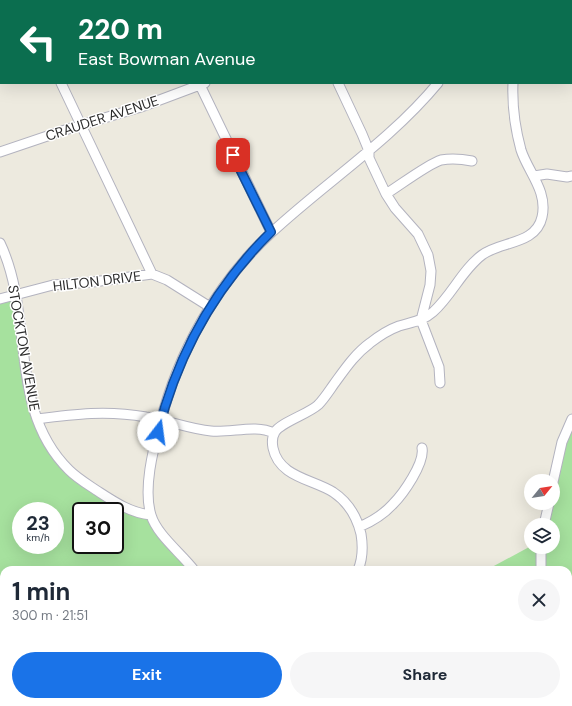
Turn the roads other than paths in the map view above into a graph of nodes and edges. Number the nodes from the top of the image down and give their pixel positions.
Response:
1 (61, 84) edge
2 (201, 84) edge
3 (338, 84) edge
4 (437, 84) edge
5 (513, 84) edge
6 (81, 125) junction
7 (369, 151) junction
8 (0, 152) edge
9 (472, 161) dead end
10 (534, 176) junction
11 (572, 176) edge
12 (386, 194) junction
13 (271, 232) junction
14 (0, 244) edge
15 (152, 274) junction
16 (15, 295) junction
17 (0, 298) edge
18 (210, 307) junction
19 (421, 320) junction
20 (440, 383) dead end
21 (37, 419) junction
22 (572, 419) edge
23 (161, 420) junction
24 (274, 432) junction
25 (422, 448) dead end
26 (555, 474) edge
27 (151, 515) junction
28 (359, 527) junction
29 (541, 554) edge
30 (190, 566) edge
31 (359, 566) edge
32 (541, 566) edge

1 - 6 street
2 - 6 street, CRAUDER AVENUE
2 - 13 street
3 - 7 street
4 - 7 street
5 - 10 street
6 - 8 street, CRAUDER AVENUE
6 - 15 street
7 - 12 street
7 - 13 street
9 - 12 street
10 - 11 street
10 - 19 street
12 - 19 street
13 - 18 street
14 - 16 street, STOCKTON AVENUE
15 - 16 street, HILTON DRIVE
15 - 18 street, HILTON DRIVE
16 - 17 street, HILTON DRIVE
16 - 21 street, STOCKTON AVENUE
18 - 23 street
19 - 20 street
19 - 24 street
21 - 23 street
21 - 27 street, STOCKTON AVENUE
22 - 26 street
23 - 24 street
23 - 27 street
24 - 28 street
25 - 28 street
27 - 30 street
28 - 31 street
29 - 32 street

